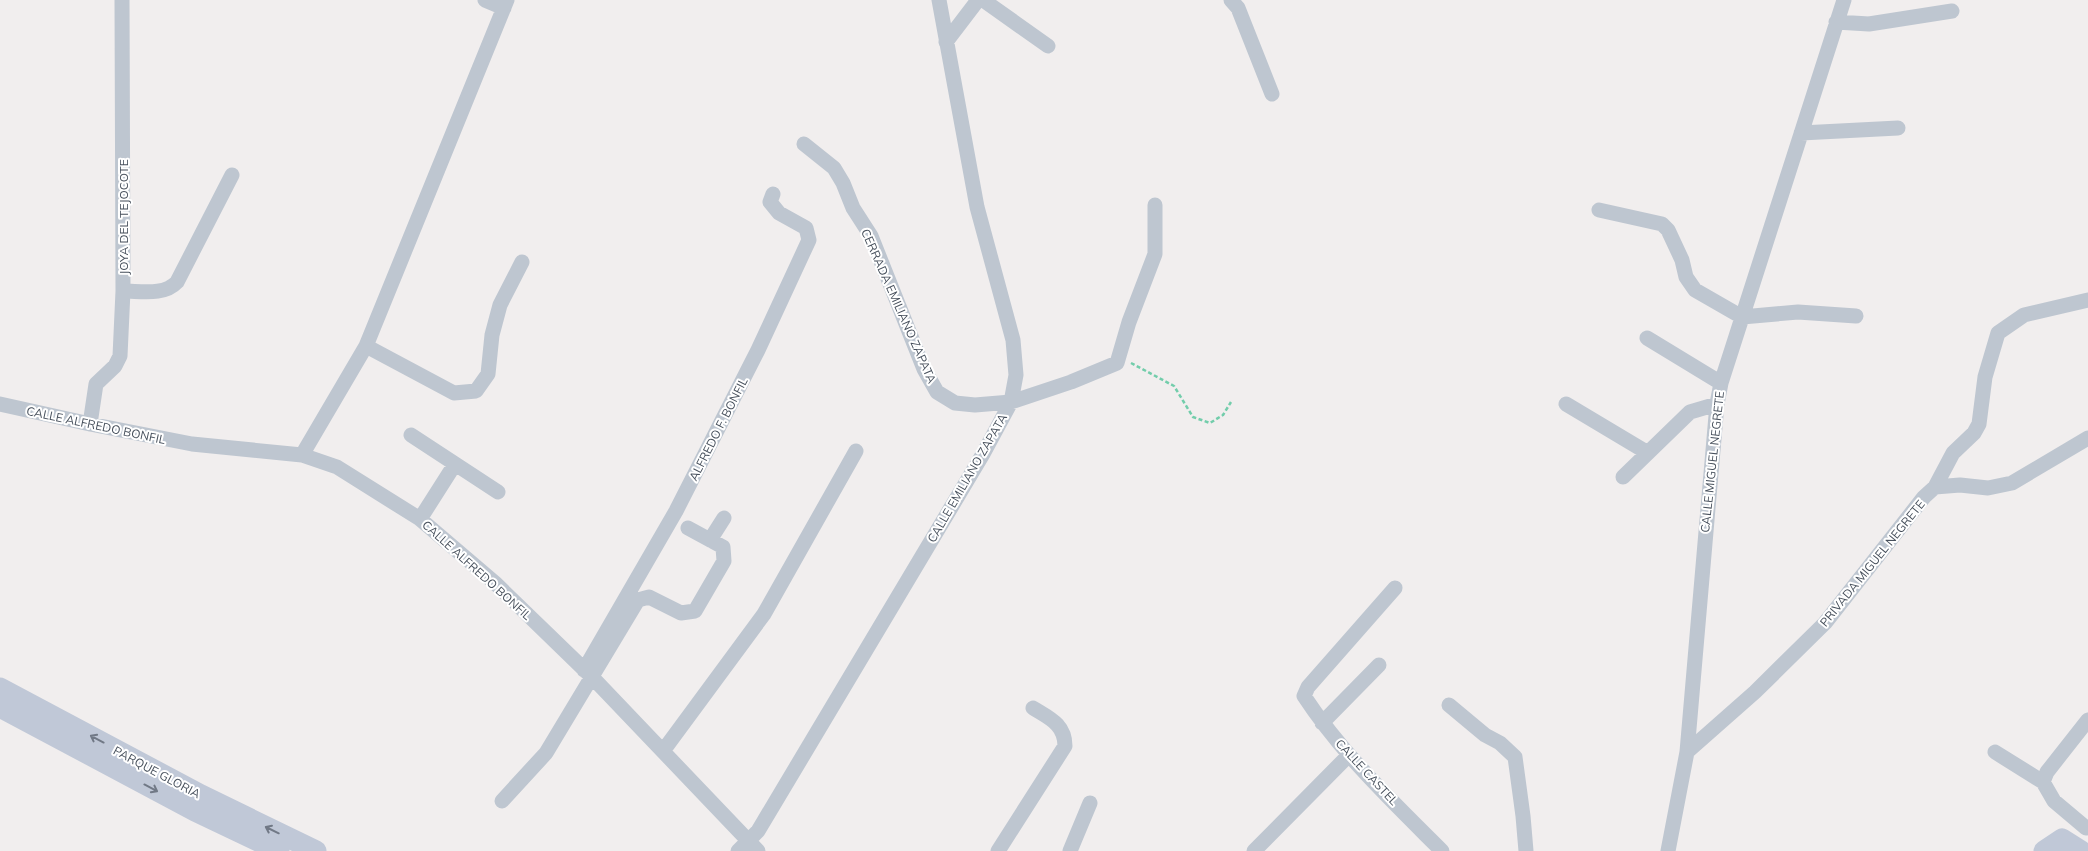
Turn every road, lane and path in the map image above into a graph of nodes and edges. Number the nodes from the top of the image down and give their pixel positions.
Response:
1 (122, 0) edge
2 (485, 0) edge
3 (939, 0) edge
4 (978, 0) edge
5 (983, 0) edge
6 (1231, 0) edge
7 (1844, 0) edge
8 (505, 4) edge
9 (1952, 11) dead end
10 (1836, 22) junction
11 (946, 42) junction
12 (1048, 46) dead end
13 (1272, 94) dead end
14 (1898, 128) dead end
15 (1802, 134) junction
16 (804, 144) dead end
17 (232, 175) dead end
18 (773, 194) dead end
19 (1155, 205) dead end
20 (1599, 210) dead end
21 (522, 262) dead end
22 (123, 291) junction
23 (2088, 300) edge
24 (1856, 316) dead end
25 (1742, 317) junction
26 (1647, 338) dead end
27 (366, 346) junction
28 (1117, 363) junction
29 (1721, 383) junction
30 (1010, 402) junction
31 (1231, 402) dead end
32 (0, 404) edge
33 (1566, 404) dead end
34 (1717, 404) junction
35 (90, 424) junction
36 (412, 436) dead end
37 (2088, 438) edge
38 (856, 451) dead end
39 (1648, 453) junction
40 (302, 454) junction
41 (455, 464) junction
42 (1623, 477) dead end
43 (1935, 488) junction
44 (498, 492) dead end
45 (724, 518) dead end
46 (420, 519) junction
47 (688, 528) dead end
48 (710, 540) junction
49 (1394, 588) dead end
50 (1379, 665) dead end
51 (588, 673) junction
52 (0, 688) edge
53 (1449, 705) dead end
54 (0, 707) edge
55 (1032, 708) dead end
56 (2088, 720) edge
57 (1322, 723) junction
58 (663, 751) junction
59 (1686, 752) junction
60 (1995, 752) dead end
61 (1348, 756) junction
62 (2043, 782) junction
63 (502, 801) dead end
64 (198, 803) junction
65 (1090, 803) dead end
66 (2087, 828) edge
67 (2062, 839) junction
68 (748, 847) edge
69 (1437, 848) edge
70 (278, 851) edge
71 (316, 851) edge
72 (998, 851) edge
73 (1070, 851) edge
74 (1254, 851) edge
75 (1526, 851) edge
76 (1668, 851) edge
77 (2044, 851) edge
78 (2081, 851) edge

1 - 22 street, JOYA DEL TEJOCOTE
2 - 8 street
3 - 11 street, CALLE EMILIANO ZAPATA
4 - 11 street
5 - 12 street
6 - 13 street
7 - 10 street, CALLE MIGUEL NEGRETE
8 - 27 street
9 - 10 street
10 - 15 street, CALLE MIGUEL NEGRETE
11 - 30 street, CALLE EMILIANO ZAPATA
14 - 15 street
15 - 25 street, CALLE MIGUEL NEGRETE
16 - 30 street, CERRADA EMILIANO ZAPATA
17 - 22 street
18 - 51 street, ALFREDO F. BONFIL
19 - 28 street
20 - 25 street
21 - 27 street
22 - 35 street, JOYA DEL TEJOCOTE
23 - 43 street, PRIVADA MIGUEL NEGRETE
24 - 25 street
25 - 29 street, CALLE MIGUEL NEGRETE
26 - 29 street
27 - 40 street
28 - 30 street, CERRADA EMILIANO ZAPATA
28 - 31 path
29 - 34 street, CALLE MIGUEL NEGRETE
30 - 68 street, CALLE EMILIANO ZAPATA
32 - 35 street, CALLE ALFREDO BONFIL
33 - 39 street
34 - 39 street
34 - 59 street, CALLE MIGUEL NEGRETE
35 - 40 street, CALLE ALFREDO BONFIL
36 - 41 street
37 - 43 street
38 - 58 street
39 - 42 street
40 - 46 street, CALLE ALFREDO BONFIL
41 - 44 street
41 - 46 street
43 - 59 street, PRIVADA MIGUEL NEGRETE
45 - 48 street
46 - 51 street, CALLE ALFREDO BONFIL
47 - 48 street
48 - 51 street
49 - 57 street, CALLE CASTEL
50 - 57 street
51 - 58 street, CALLE ALFREDO BONFIL
51 - 63 street
64 -> 52 main road, PARQUE GLORIA
53 - 75 street
54 -> 64 main road, PARQUE GLORIA
55 - 72 street
56 - 62 street
57 - 61 street, CALLE CASTEL
58 - 68 street, CALLE ALFREDO BONFIL
59 - 76 street, CALLE MIGUEL NEGRETE
60 - 62 street
61 - 69 street, CALLE CASTEL
61 - 74 street
62 - 66 street
64 - 70 main road, PARQUE GLORIA
71 -> 64 main road, PARQUE GLORIA
65 - 73 street
66 - 67 street
67 - 77 main road
67 - 78 main road

